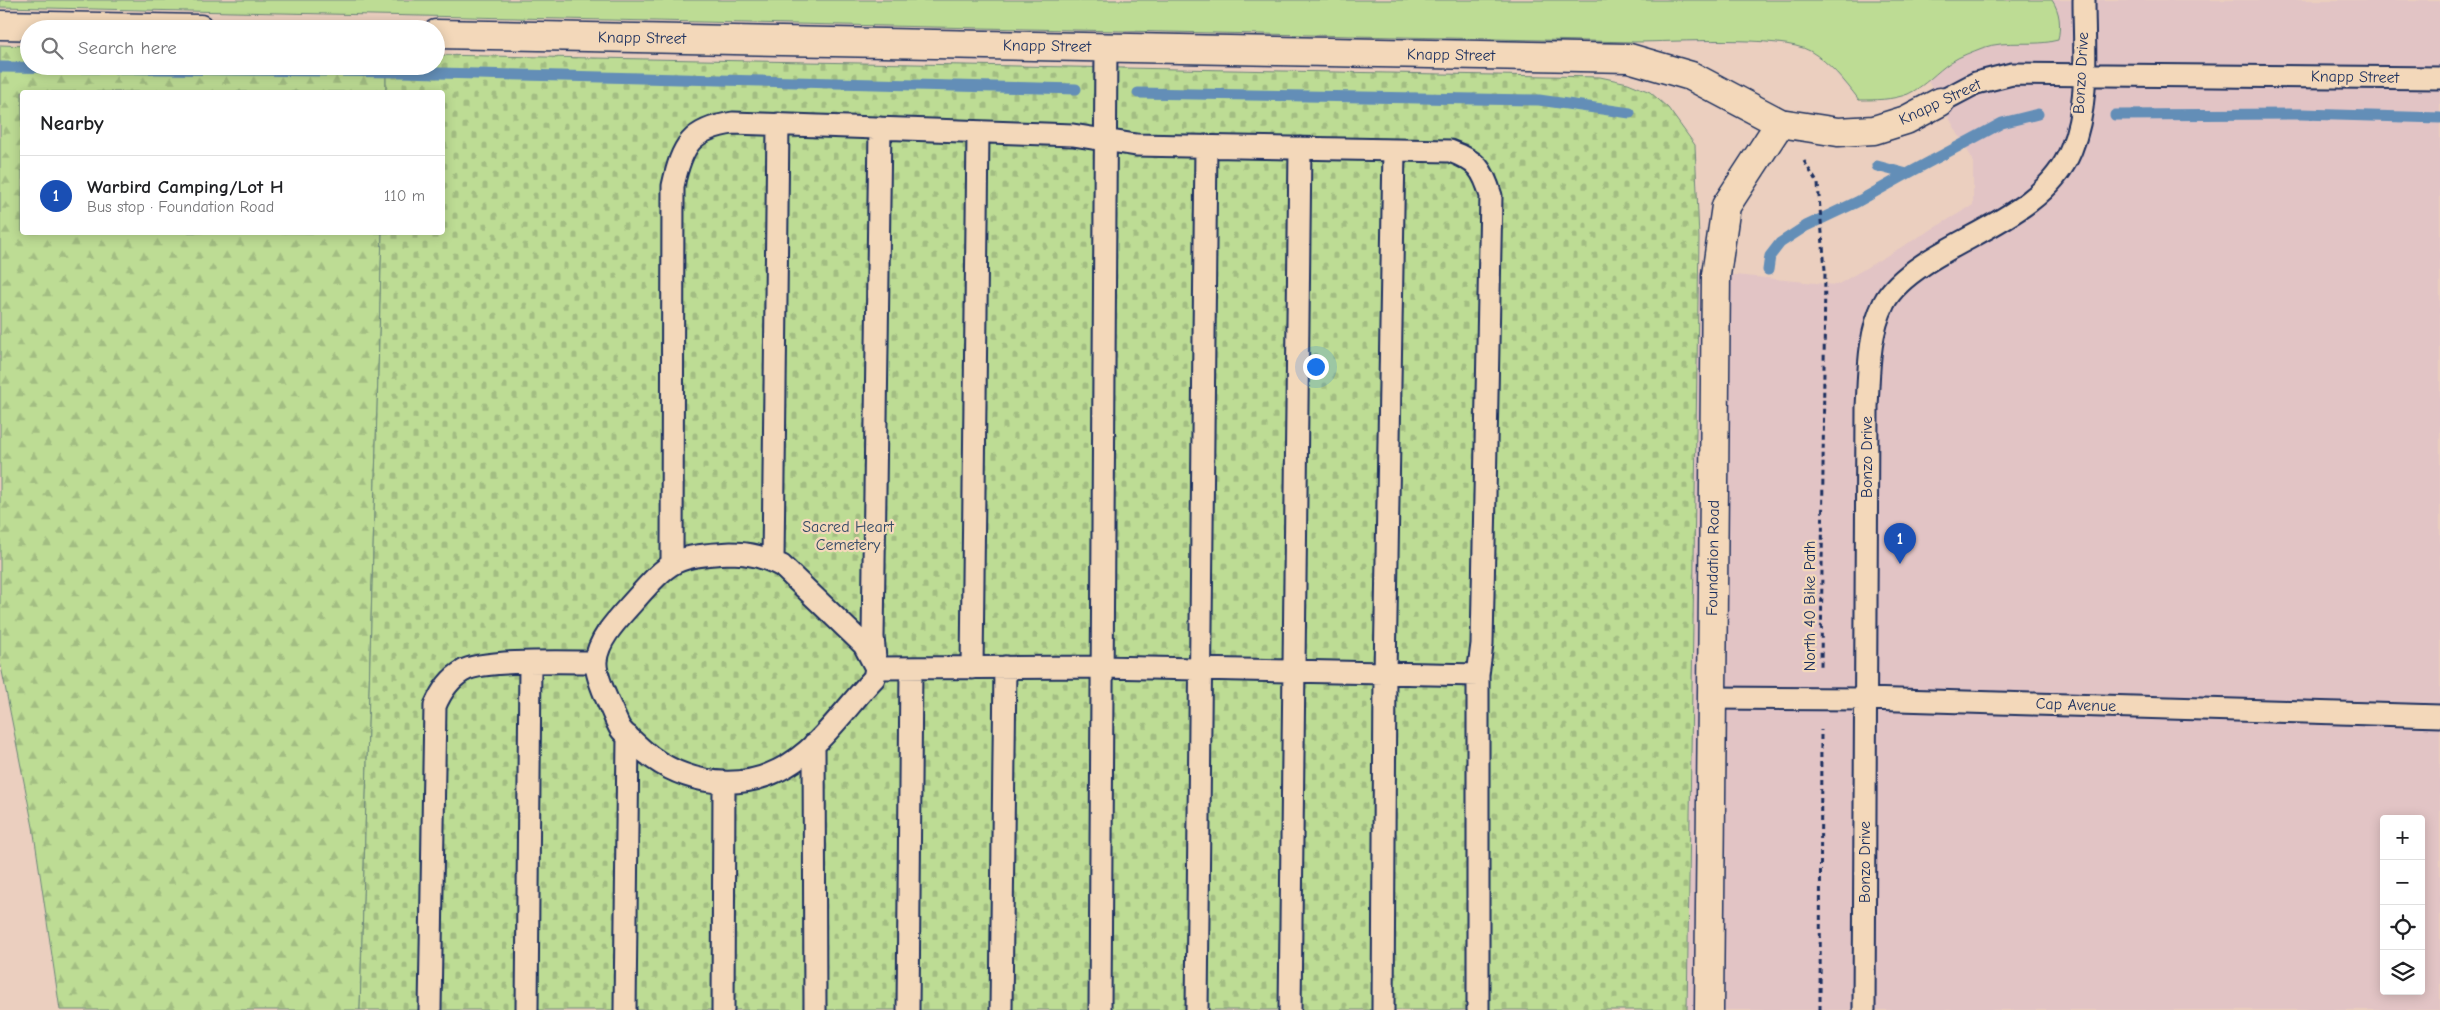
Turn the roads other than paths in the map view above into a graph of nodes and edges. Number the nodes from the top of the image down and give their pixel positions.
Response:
1 (2084, 0) edge
2 (0, 25) edge
3 (20, 25) edge
4 (445, 34) edge
5 (1106, 47) junction
6 (2084, 74) junction
7 (2440, 78) edge
8 (1940, 102) joint
9 (1780, 123) junction
10 (778, 124) junction
11 (880, 128) junction
12 (978, 132) junction
13 (1105, 140) junction
14 (1206, 146) junction
15 (1300, 148) junction
16 (1394, 150) junction
17 (773, 561) junction
18 (672, 562) junction
19 (596, 662) junction
20 (530, 663) junction
21 (1005, 667) junction
22 (1102, 667) junction
23 (876, 668) junction
24 (911, 668) junction
25 (972, 668) junction
26 (1201, 670) junction
27 (1294, 671) junction
28 (1385, 674) junction
29 (1478, 675) junction
30 (1711, 698) junction
31 (1866, 699) junction
32 (2440, 716) edge
33 (628, 736) junction
34 (814, 744) junction
35 (724, 783) junction
36 (430, 1010) edge
37 (528, 1010) edge
38 (625, 1010) edge
39 (723, 1010) edge
40 (815, 1010) edge
41 (908, 1010) edge
42 (1001, 1010) edge
43 (1100, 1010) edge
44 (1197, 1010) edge
45 (1290, 1010) edge
46 (1383, 1010) edge
47 (1478, 1010) edge
48 (1709, 1010) edge
49 (1864, 1010) edge

1 - 6 lane, Bonzo Drive
2 - 3 street
4 - 5 street, Knapp Street
5 - 9 street, Knapp Street
5 - 13 lane
6 - 7 lane, Knapp Street
6 - 8 lane, Knapp Street
6 - 31 lane, Bonzo Drive
8 - 9 street, Knapp Street
9 - 30 street, Foundation Road
10 - 11 lane
10 - 17 lane
10 - 18 lane
11 - 12 lane
11 - 23 lane
12 - 13 lane
12 - 25 lane
13 - 14 lane
13 - 22 lane
14 - 15 lane
14 - 26 lane
15 - 16 lane
15 - 27 lane
16 - 28 lane
16 - 29 lane
17 - 18 lane
17 - 23 lane
18 - 19 lane
19 - 20 lane
19 - 33 lane
20 - 36 lane
20 - 37 lane
21 - 22 lane
21 - 25 lane
21 - 42 lane
22 - 26 lane
22 - 43 lane
23 - 24 lane
23 - 34 lane
24 - 25 lane
24 - 41 lane
26 - 27 lane
26 - 44 lane
27 - 28 lane
27 - 45 lane
28 - 29 lane
28 - 46 lane
29 - 47 lane
30 - 31 lane, Cap Avenue
30 - 48 street, Foundation Road
31 - 32 lane, Cap Avenue
31 - 49 lane, Bonzo Drive
33 - 35 lane
33 - 38 lane
34 - 35 lane
34 - 40 lane
35 - 39 lane

